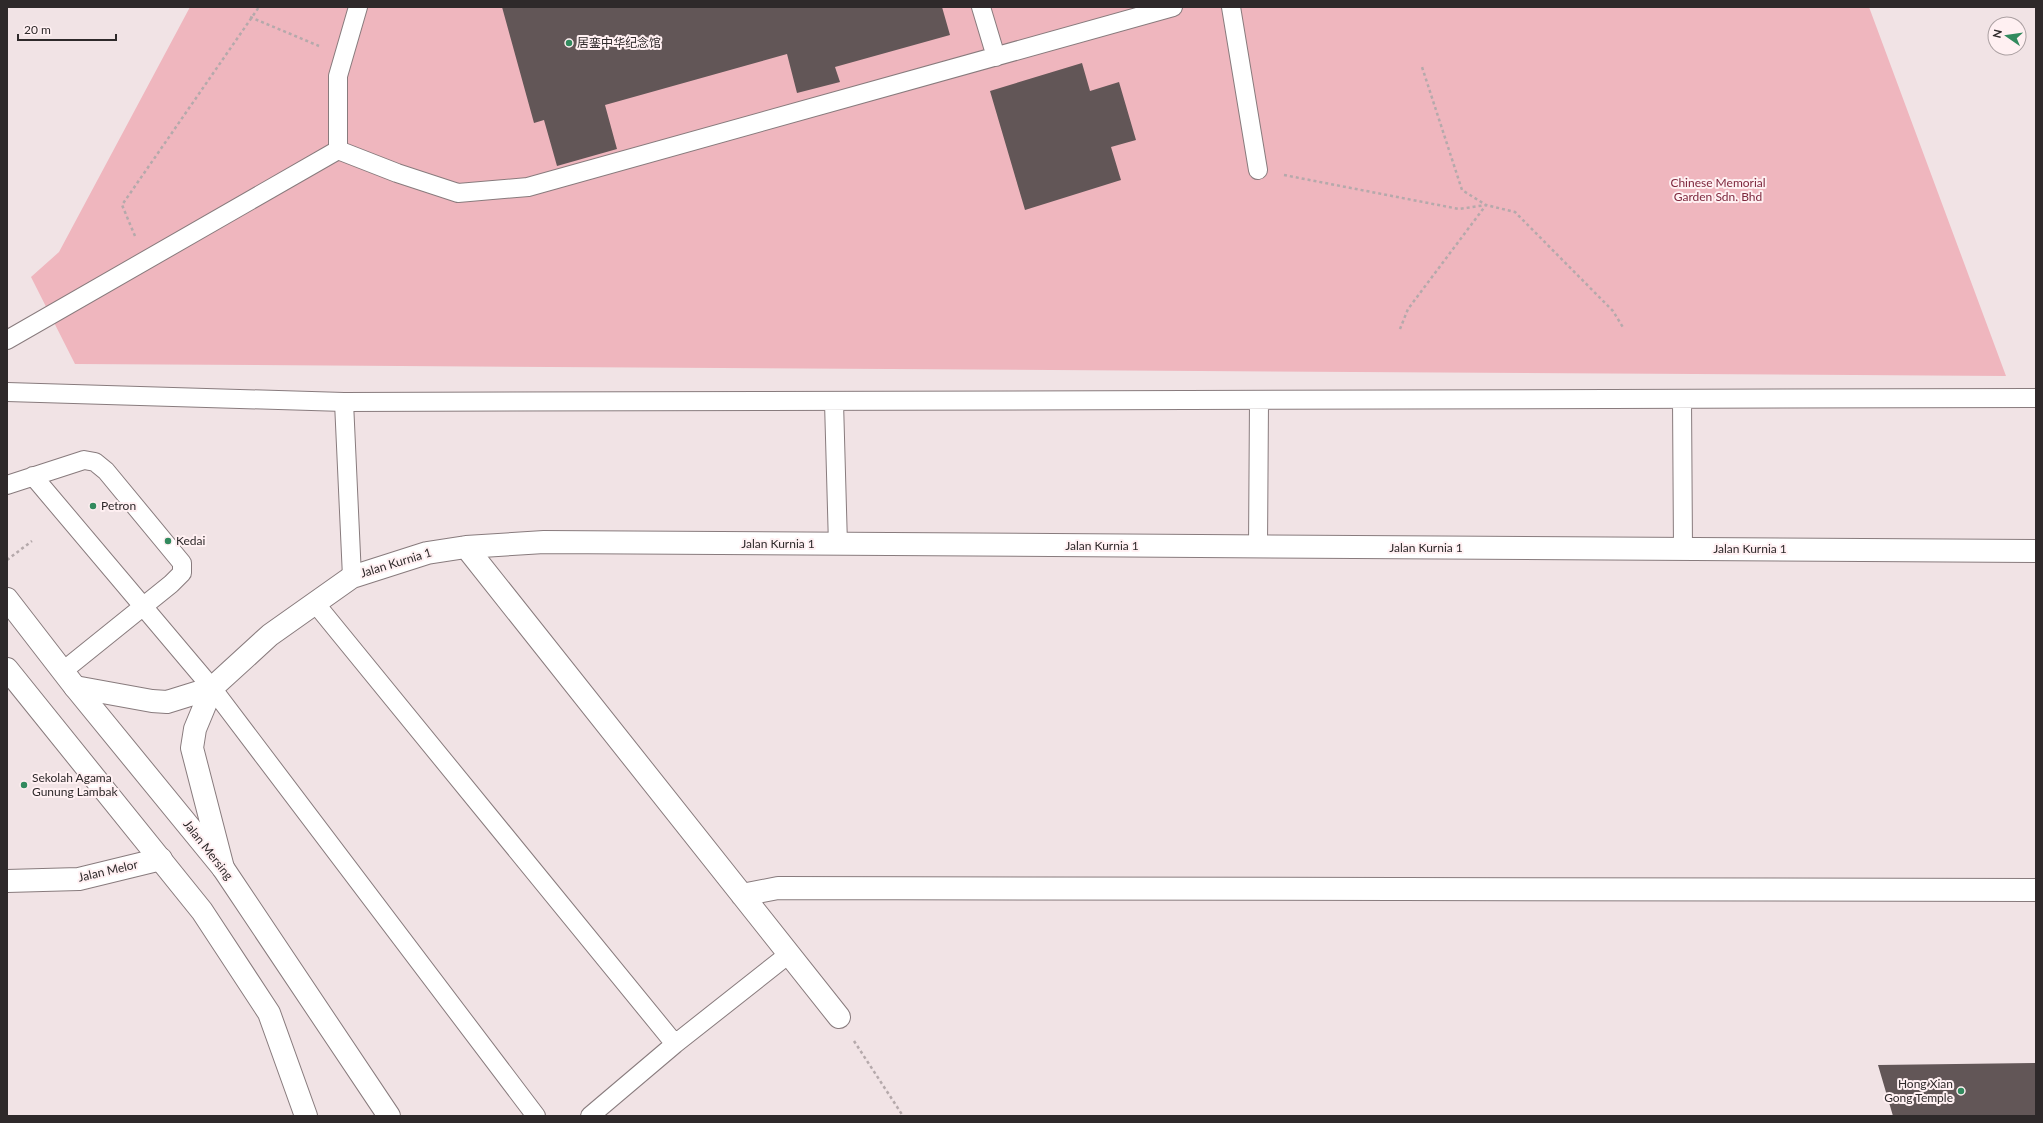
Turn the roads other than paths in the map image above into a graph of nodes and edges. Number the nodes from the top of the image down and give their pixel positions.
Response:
1 (358, 7) edge
2 (981, 7) edge
3 (1173, 7) edge
4 (1231, 7) edge
5 (996, 57) junction
6 (338, 150) junction
7 (1258, 170) road end
8 (7, 340) edge
9 (7, 392) edge
10 (2036, 398) edge
11 (1682, 399) junction
12 (1259, 401) junction
13 (344, 402) junction
14 (834, 402) junction
15 (33, 476) junction
16 (7, 485) edge
17 (838, 544) junction
18 (466, 547) junction
19 (1258, 547) junction
20 (1683, 549) junction
21 (2036, 552) edge
22 (352, 577) junction
23 (7, 599) edge
24 (315, 603) junction
25 (143, 607) junction
26 (7, 670) edge
27 (69, 679) junction
28 (212, 688) junction
29 (161, 859) junction
30 (223, 868) junction
31 (7, 881) edge
32 (2036, 890) edge
33 (742, 895) junction
34 (789, 954) junction
35 (839, 1017) road end
36 (675, 1044) junction
37 (306, 1116) edge
38 (389, 1116) edge
39 (536, 1116) edge
40 (590, 1116) edge

1 - 6 lane
2 - 5 lane
3 - 5 lane
4 - 7 lane
5 - 6 lane
6 - 8 lane
9 - 13 lane
10 - 11 lane
11 - 12 lane
11 - 20 lane
12 - 14 lane
12 - 19 lane
13 - 14 lane
13 - 22 lane
14 - 17 lane
15 - 16 lane
15 - 25 lane
15 - 25 lane
17 - 18 main road, Jalan Kurnia 1
17 - 19 main road, Jalan Kurnia 1
18 - 22 main road, Jalan Kurnia 1
18 - 33 main road
19 - 20 main road, Jalan Kurnia 1
20 - 21 main road, Jalan Kurnia 1
22 - 24 main road, Jalan Kurnia 1
23 - 27 main road, Jalan Mersing
24 - 28 main road, Jalan Kurnia 1
24 - 36 lane
25 - 27 lane
25 - 28 lane
26 - 29 main road
27 - 28 main road
27 - 30 main road, Jalan Mersing
28 - 30 main road
28 - 39 lane
29 - 31 main road, Jalan Melor
29 - 37 main road
30 - 38 main road, Jalan Mersing
32 - 33 main road
33 - 34 main road
34 - 35 main road
34 - 36 lane
36 - 40 lane

